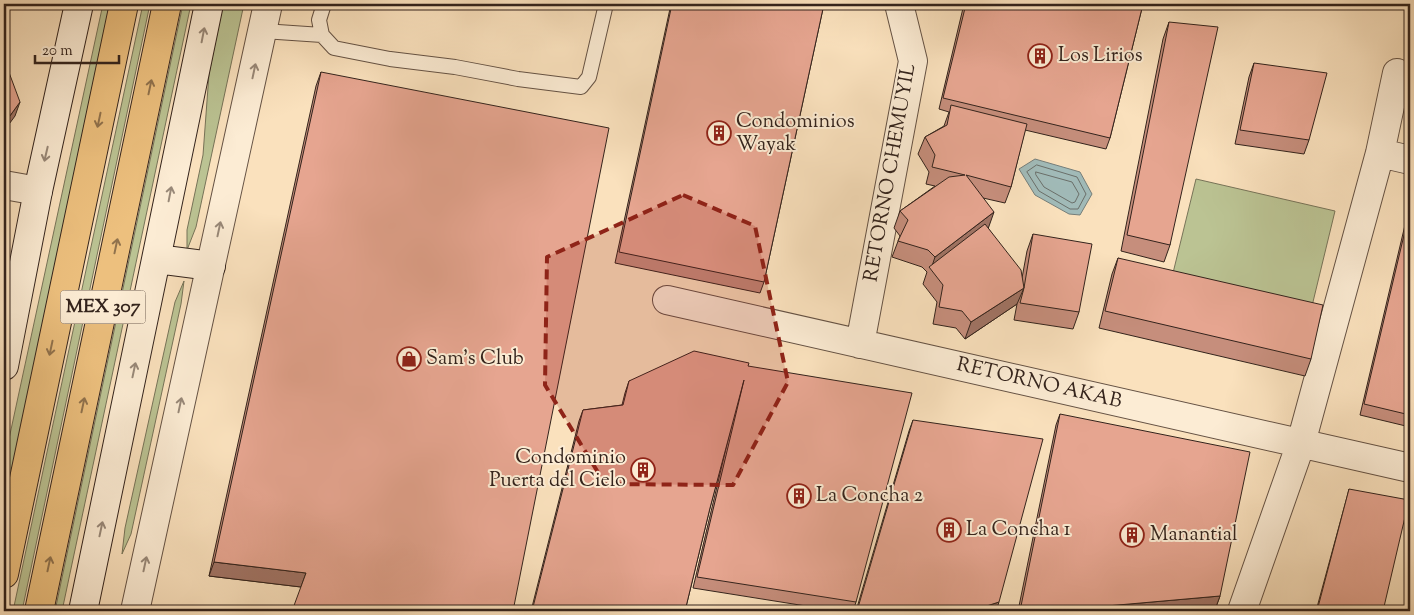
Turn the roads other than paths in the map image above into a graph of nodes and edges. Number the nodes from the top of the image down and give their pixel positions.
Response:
1 (80, 4) edge
2 (124, 4) edge
3 (168, 4) edge
4 (209, 4) edge
5 (268, 4) edge
6 (324, 4) edge
7 (606, 4) edge
8 (899, 4) edge
9 (263, 31) junction
10 (322, 34) junction
11 (1397, 73) dead end
12 (1380, 153) junction
13 (1410, 160) edge
14 (4, 185) edge
15 (38, 191) junction
16 (157, 259) junction
17 (211, 266) junction
18 (667, 300) dead end
19 (860, 344) junction
20 (5, 357) edge
21 (1301, 443) junction
22 (1410, 468) edge
23 (4, 574) edge
24 (90, 610) edge
25 (39, 611) edge
26 (135, 611) edge
27 (1242, 611) edge

1 -> 15 street
2 -> 23 highway, MEX 307
25 -> 3 highway, MEX 307
16 -> 4 street
5 - 9 street
6 - 10 lane
7 - 10 lane
8 - 19 street, RETORNO CHEMUYIL
9 - 10 lane
17 -> 9 street
11 - 12 street
12 - 13 street
12 - 21 street
14 - 15 street
15 - 20 street
16 - 17 street
24 -> 16 street
26 -> 17 street
18 - 19 street, RETORNO AKAB
19 - 21 street, RETORNO AKAB
21 - 22 street, RETORNO AKAB
21 - 27 street

